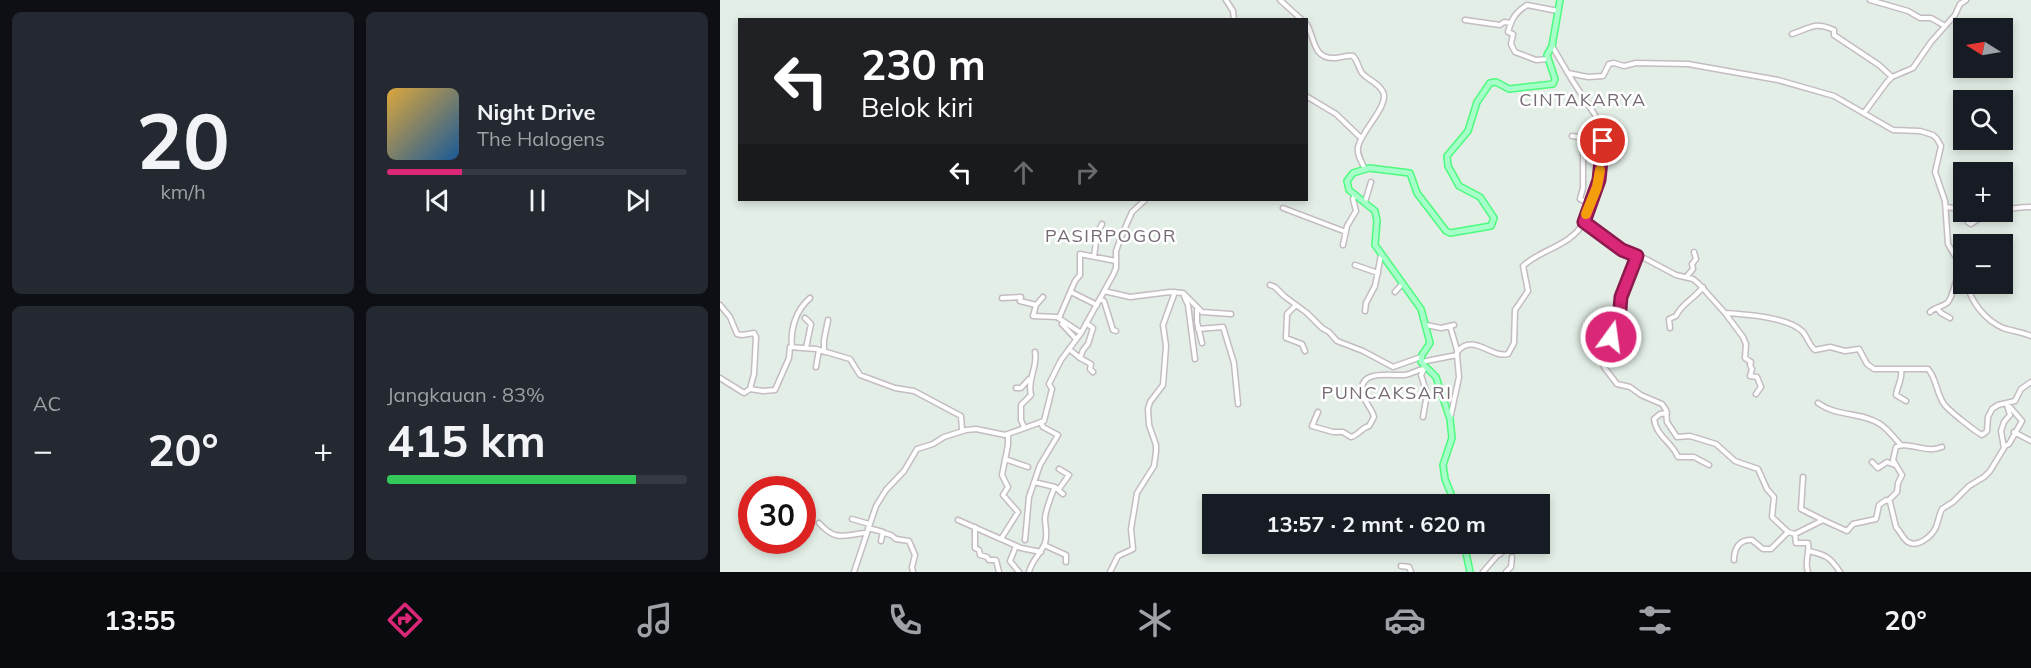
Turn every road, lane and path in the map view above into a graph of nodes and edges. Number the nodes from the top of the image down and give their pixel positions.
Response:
1 (1226, 0) edge
2 (1280, 0) edge
3 (1560, 0) edge
4 (1870, 0) edge
5 (1966, 0) edge
6 (1558, 11) junction
7 (1234, 18) edge
8 (1300, 18) edge
9 (1465, 20) dead end
10 (1510, 22) junction
11 (1945, 26) junction
12 (1308, 29) edge
13 (1792, 34) dead end
14 (1552, 46) junction
15 (1548, 59) junction
16 (1568, 73) junction
17 (1892, 77) junction
18 (1308, 97) edge
19 (1864, 113) junction
20 (1572, 136) dead end
21 (1602, 137) junction
22 (1361, 138) junction
23 (1583, 138) junction
24 (1365, 169) junction
25 (1371, 182) dead end
26 (1355, 195) junction
27 (1142, 201) edge
28 (1365, 201) junction
29 (1590, 204) junction
30 (1946, 204) junction
31 (2031, 207) edge
32 (1283, 208) dead end
33 (1584, 222) junction
34 (1102, 224) dead end
35 (1346, 232) junction
36 (1342, 244) dead end
37 (1694, 252) dead end
38 (1953, 252) edge
39 (1381, 255) junction
40 (1637, 256) junction
41 (1094, 257) junction
42 (1116, 261) junction
43 (1355, 265) dead end
44 (1378, 273) junction
45 (1687, 276) junction
46 (1402, 284) junction
47 (1270, 285) dead end
48 (1703, 287) junction
49 (1104, 291) junction
50 (1071, 292) junction
51 (1177, 292) junction
52 (1395, 292) dead end
53 (1953, 292) edge
54 (1970, 294) edge
55 (1043, 297) dead end
56 (810, 298) dead end
57 (1002, 298) dead end
58 (1100, 299) junction
59 (720, 304) edge
60 (1036, 305) junction
61 (1096, 305) junction
62 (1296, 305) junction
63 (1937, 308) junction
64 (1197, 309) junction
65 (1365, 310) dead end
66 (1930, 312) dead end
67 (1725, 313) junction
68 (1231, 314) dead end
69 (805, 318) dead end
70 (1059, 318) junction
71 (1950, 318) dead end
72 (828, 320) dead end
73 (1086, 323) junction
74 (1062, 324) dead end
75 (1426, 325) junction
76 (1670, 328) dead end
77 (1198, 329) junction
78 (1116, 330) dead end
79 (1081, 333) junction
80 (2031, 336) edge
81 (1077, 339) junction
82 (1202, 343) dead end
83 (792, 346) junction
84 (806, 348) junction
85 (819, 350) junction
86 (1068, 350) junction
87 (1305, 351) dead end
88 (824, 352) junction
89 (1035, 352) dead end
90 (1457, 353) junction
91 (1080, 358) junction
92 (1194, 359) dead end
93 (1423, 364) junction
94 (816, 367) dead end
95 (1900, 370) junction
96 (1093, 372) dead end
97 (720, 378) edge
98 (1030, 379) junction
99 (2031, 382) edge
100 (750, 388) junction
101 (1016, 388) dead end
102 (1756, 394) dead end
103 (1906, 401) dead end
104 (1818, 403) dead end
105 (1238, 404) dead end
106 (2008, 406) junction
107 (1318, 412) dead end
108 (1667, 413) junction
109 (1423, 417) dead end
110 (1450, 419) junction
111 (1041, 423) junction
112 (1024, 427) junction
113 (962, 430) junction
114 (2014, 432) junction
115 (1008, 434) junction
116 (2031, 441) edge
117 (1901, 445) junction
118 (2005, 446) junction
119 (1942, 447) dead end
120 (1005, 459) junction
121 (1872, 462) dead end
122 (1709, 465) dead end
123 (1896, 465) junction
124 (1028, 467) dead end
125 (1059, 469) dead end
126 (1803, 477) dead end
127 (1034, 482) junction
128 (1057, 488) junction
129 (1063, 494) dead end
130 (1451, 494) edge
131 (1888, 501) junction
132 (852, 519) dead end
133 (958, 520) dead end
134 (1823, 520) junction
135 (819, 523) dead end
136 (868, 526) junction
137 (975, 527) junction
138 (1788, 532) junction
139 (865, 533) junction
140 (884, 533) junction
141 (1795, 534) junction
142 (1001, 539) junction
143 (1025, 540) dead end
144 (881, 541) dead end
145 (1044, 544) junction
146 (1016, 546) junction
147 (1809, 551) junction
148 (1041, 552) junction
149 (1466, 554) edge
150 (1500, 554) edge
151 (1512, 557) dead end
152 (1734, 560) dead end
153 (1066, 562) dead end
154 (1401, 566) dead end
155 (854, 572) edge
156 (913, 572) edge
157 (999, 572) edge
158 (1019, 572) edge
159 (1029, 572) edge
160 (1110, 572) edge
161 (1411, 572) edge
162 (1470, 572) edge
163 (1484, 572) edge
164 (1506, 572) edge
165 (1808, 572) edge
166 (1840, 572) edge

1 - 7 street
2 - 8 street
3 - 6 main road
4 - 11 street
5 - 11 street
6 - 10 street
6 - 14 main road
9 - 10 street
10 - 15 street
11 - 17 street
12 - 22 street
13 - 17 street
14 - 15 main road
14 - 16 street
15 - 24 main road
16 - 19 street
16 - 21 street
17 - 19 street
18 - 22 street
19 - 30 street
20 - 23 street
21 - 23 street
21 - 29 street
22 - 24 street
23 - 29 street
24 - 26 main road
25 - 28 street
26 - 28 main road
26 - 35 street
27 - 42 street
28 - 39 main road
29 - 33 street
30 - 31 street
30 - 38 street
32 - 35 street
33 - 40 street
33 - 90 street
34 - 41 street
35 - 36 street
37 - 45 street
39 - 44 street
39 - 46 main road
40 - 45 street
40 - 108 street
41 - 42 street
41 - 50 street
42 - 49 street
43 - 44 street
44 - 65 street
45 - 48 street
46 - 52 street
46 - 75 main road
47 - 62 street
48 - 67 street
48 - 76 street
49 - 51 street
49 - 58 street
50 - 61 street
50 - 70 street
51 - 64 street
51 - 92 street
51 - 160 street
53 - 63 street
54 - 80 street
55 - 60 street
56 - 83 street
57 - 60 street
58 - 61 street
58 - 78 street
59 - 100 street
60 - 70 street
61 - 73 street
62 - 87 street
62 - 93 street
63 - 66 street
63 - 71 street
64 - 68 street
64 - 77 street
67 - 95 street
67 - 102 street
69 - 84 street
70 - 79 street
72 - 88 street
73 - 79 street
73 - 91 street
74 - 81 street
75 - 90 street
75 - 93 main road
77 - 82 street
77 - 105 street
79 - 81 street
81 - 86 street
83 - 84 street
83 - 100 street
84 - 85 street
85 - 88 street
85 - 94 street
86 - 91 street
86 - 111 street
88 - 113 street
89 - 98 street
90 - 93 street
90 - 110 street
91 - 96 street
93 - 107 street
93 - 109 street
93 - 110 main road
95 - 103 street
95 - 106 street
97 - 100 street
98 - 101 street
98 - 112 street
99 - 106 street
104 - 117 street
106 - 114 street
106 - 118 street
108 - 122 street
108 - 138 street
110 - 130 main road
111 - 112 street
111 - 127 street
112 - 115 street
113 - 115 street
113 - 136 street
114 - 116 street
114 - 118 street
115 - 120 street
117 - 119 street
117 - 123 street
118 - 131 street
120 - 124 street
120 - 142 street
121 - 123 street
123 - 131 street
125 - 128 street
126 - 134 street
127 - 128 street
127 - 143 street
128 - 129 street
128 - 145 street
131 - 134 street
132 - 136 street
133 - 137 street
134 - 141 street
135 - 139 street
136 - 139 street
136 - 140 street
137 - 142 street
137 - 157 street
138 - 141 street
138 - 152 street
139 - 155 street
140 - 144 street
140 - 156 street
141 - 147 street
142 - 146 street
145 - 148 street
145 - 153 street
146 - 148 street
146 - 158 street
147 - 165 street
147 - 166 street
148 - 159 street
149 - 162 main road
150 - 163 street
151 - 164 street
154 - 161 street

